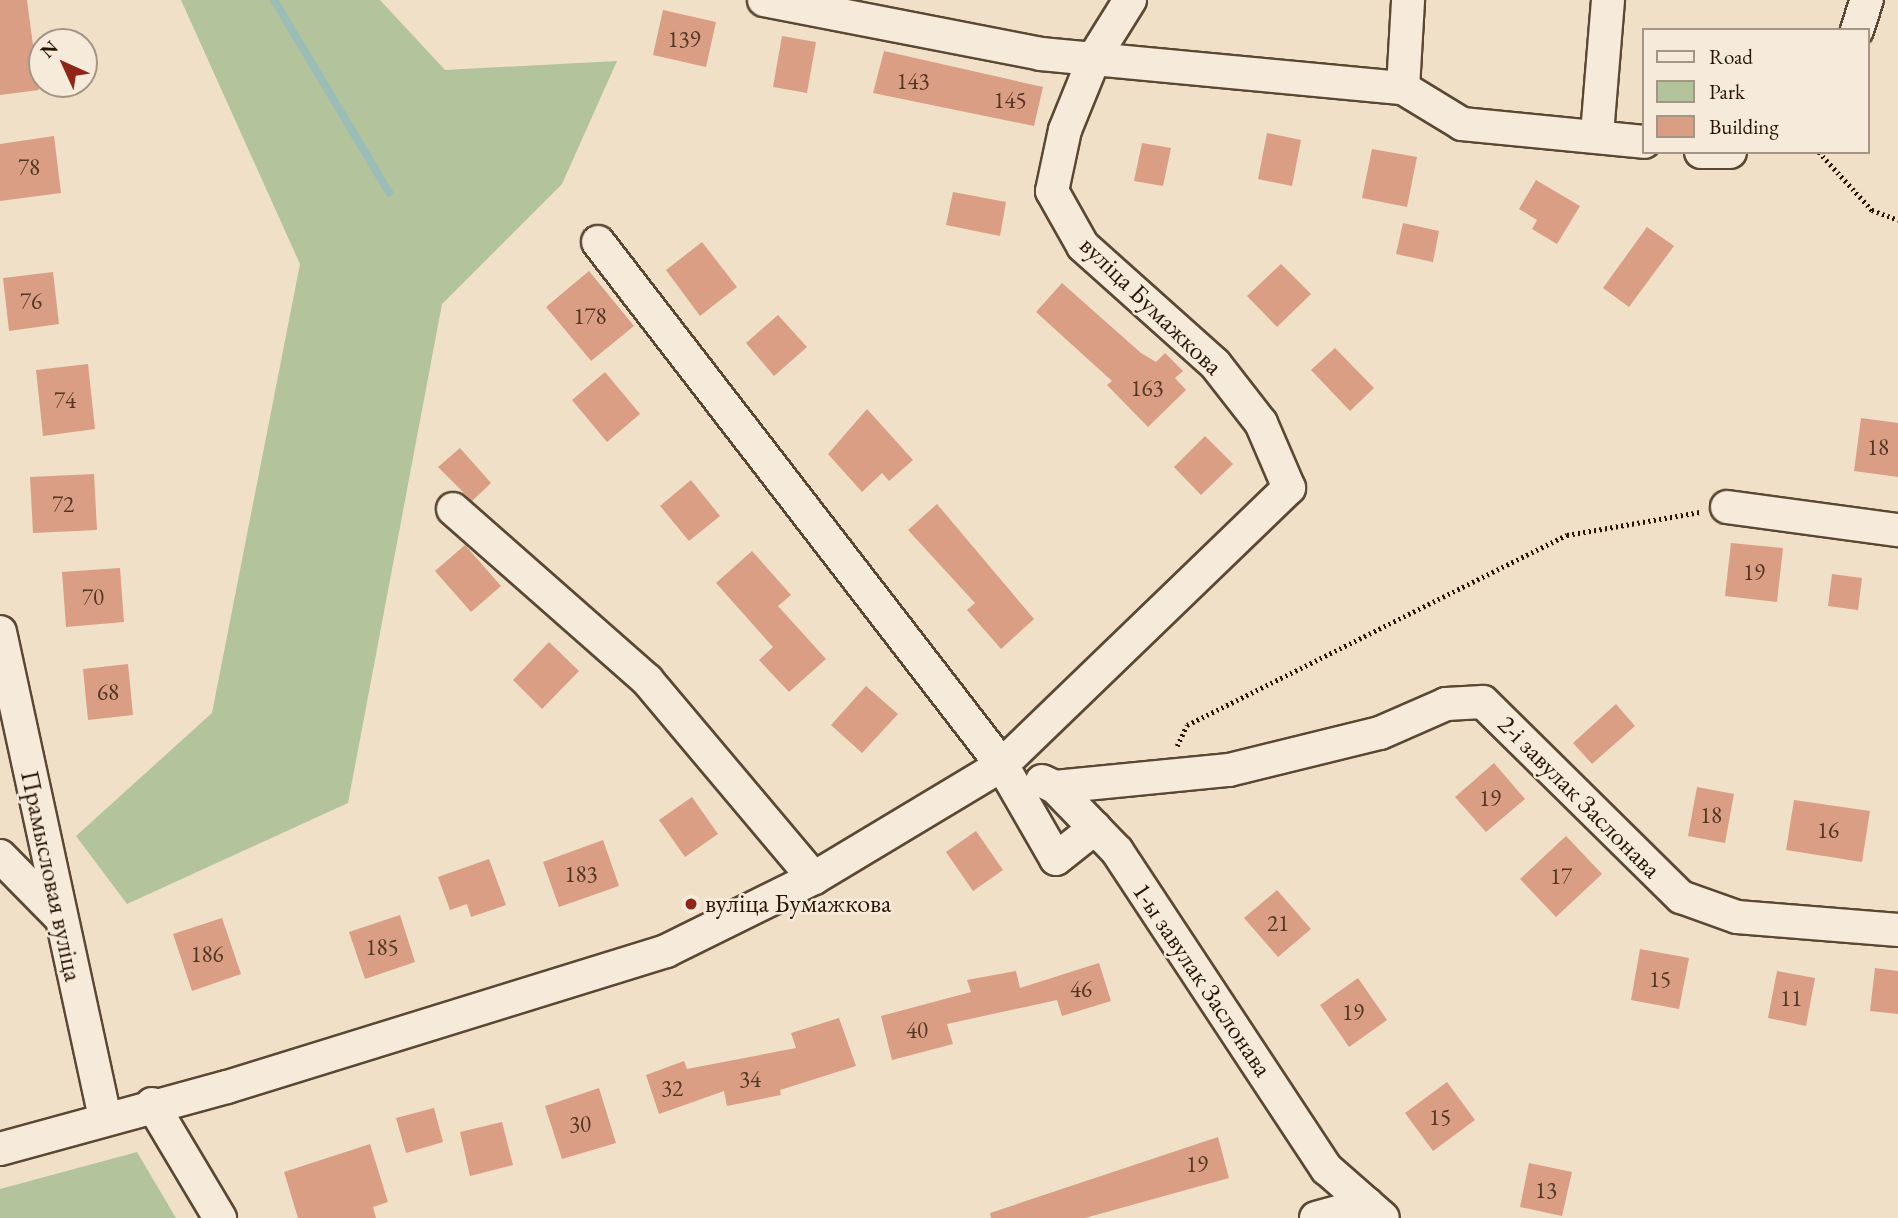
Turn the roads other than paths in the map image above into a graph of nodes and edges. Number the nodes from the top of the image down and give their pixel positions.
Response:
1 (764, 0) edge
2 (1130, 0) edge
3 (1408, 0) edge
4 (1608, 0) edge
5 (1867, 0) edge
6 (836, 5) edge
7 (1858, 28) edge
8 (1095, 56) junction
9 (1403, 88) junction
10 (1597, 134) junction
11 (1643, 142) edge
12 (598, 242) dead end
13 (1727, 508) road end
14 (453, 509) dead end
15 (1898, 530) edge
16 (0, 632) edge
17 (1002, 765) junction
18 (1055, 787) junction
19 (1095, 828) junction
20 (0, 856) edge
21 (814, 878) junction
22 (61, 918) junction
23 (1898, 930) edge
24 (152, 1104) junction
25 (105, 1119) junction
26 (0, 1149) edge
27 (1375, 1211) edge
28 (220, 1218) edge
29 (1316, 1218) edge

1 - 6 street
2 - 8 street, вуліца Бумажкова
3 - 9 street
4 - 10 street
5 - 7 street
6 - 8 street
8 - 9 street
8 - 17 street, вуліца Бумажкова
9 - 10 street
10 - 11 street
12 - 17 street
13 - 15 street
14 - 21 street
16 - 22 street, Прамысловая вуліца
17 - 18 street, 1-ы завулак Заслонава
17 - 19 street
17 - 21 street, вуліца Бумажкова
18 - 19 street, 1-ы завулак Заслонава
18 - 23 street, 2-і завулак Заслонава
19 - 27 street, 1-ы завулак Заслонава
20 - 22 street
21 - 24 street, вуліца Бумажкова
22 - 25 street, Прамысловая вуліца
24 - 25 street
24 - 28 street
25 - 26 street
27 - 29 street

